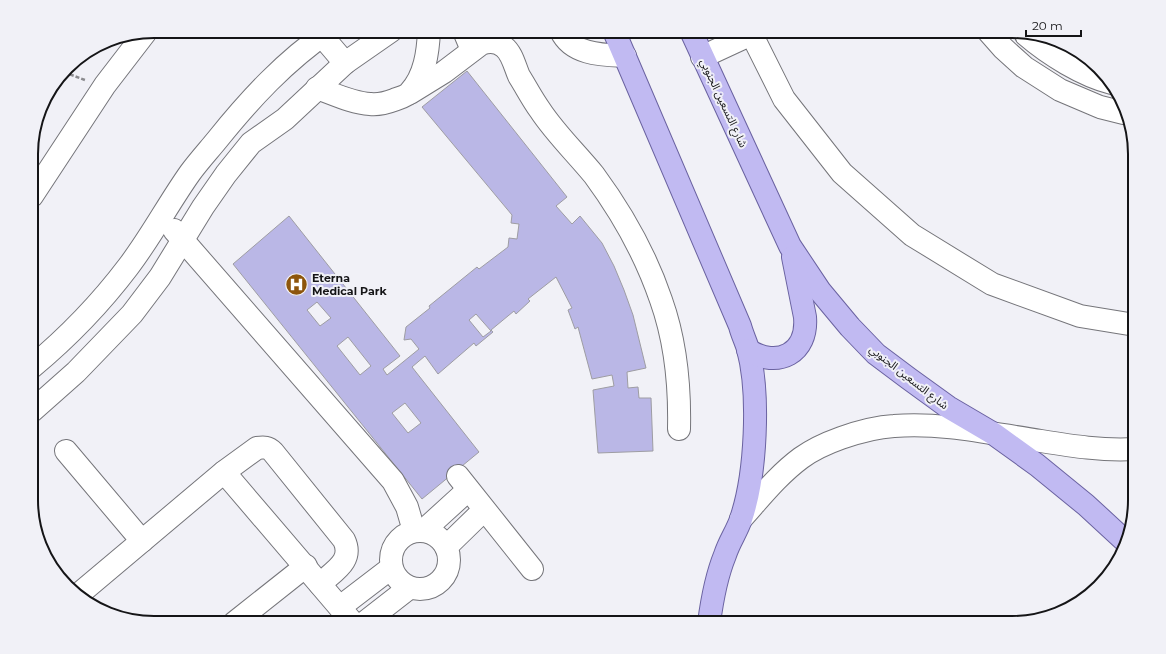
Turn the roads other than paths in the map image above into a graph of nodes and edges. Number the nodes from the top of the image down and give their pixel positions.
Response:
1 (320, 38) edge
2 (329, 38) edge
3 (381, 38) edge
4 (428, 38) edge
5 (566, 38) edge
6 (617, 38) edge
7 (694, 38) edge
8 (741, 38) edge
9 (756, 38) edge
10 (994, 38) edge
11 (140, 39) edge
12 (1032, 40) edge
13 (468, 41) edge
14 (626, 56) junction
15 (702, 57) junction
16 (345, 63) junction
17 (1099, 78) edge
18 (317, 88) junction
19 (410, 93) junction
20 (1120, 112) edge
21 (38, 187) edge
22 (163, 217) junction
23 (183, 240) junction
24 (790, 246) junction
25 (99, 303) junction
26 (1128, 324) edge
27 (122, 325) junction
28 (55, 348) junction
29 (748, 350) junction
30 (38, 362) edge
31 (76, 372) junction
32 (38, 406) edge
33 (679, 429) dead end
34 (994, 434) junction
35 (1128, 449) edge
36 (66, 452) dead end
37 (224, 472) junction
38 (484, 510) junction
39 (741, 519) junction
40 (418, 531) junction
41 (1122, 538) edge
42 (142, 541) junction
43 (446, 547) junction
44 (306, 566) junction
45 (391, 568) junction
46 (532, 569) dead end
47 (320, 584) junction
48 (409, 588) junction
49 (82, 591) edge
50 (347, 615) edge
51 (243, 616) edge
52 (373, 616) edge
53 (710, 616) edge

1 - 22 street
2 - 16 street
3 - 16 street
4 - 19 street
5 - 14 street
6 - 14 main road
7 - 15 main road, شارع التسعين الجنوبي
8 - 15 street
9 - 26 street
10 - 20 street
11 - 21 street
12 - 17 street
13 - 19 street
13 - 33 street
14 - 29 main road
15 - 24 main road, شارع التسعين الجنوبي
16 - 18 street
18 - 19 street
18 - 23 street
22 - 23 street
22 - 25 street
23 - 27 street
23 - 40 street
24 - 29 main road
24 - 34 main road, شارع التسعين الجنوبي
25 - 27 street
25 - 28 street
27 - 31 street
28 - 30 street
28 - 31 street
29 - 39 main road
31 - 32 street
34 - 35 street
34 - 39 street
34 - 41 main road, شارع التسعين الجنوبي
36 - 42 street
37 - 42 street
37 - 44 street
37 - 47 street
38 - 40 street
38 - 43 street
38 - 46 street
39 - 53 main road
40 - 43 street
40 - 45 street
42 - 49 street
43 - 48 street
44 - 47 street
44 - 51 street
45 - 48 street
45 - 50 street
47 - 50 street
48 - 52 street

